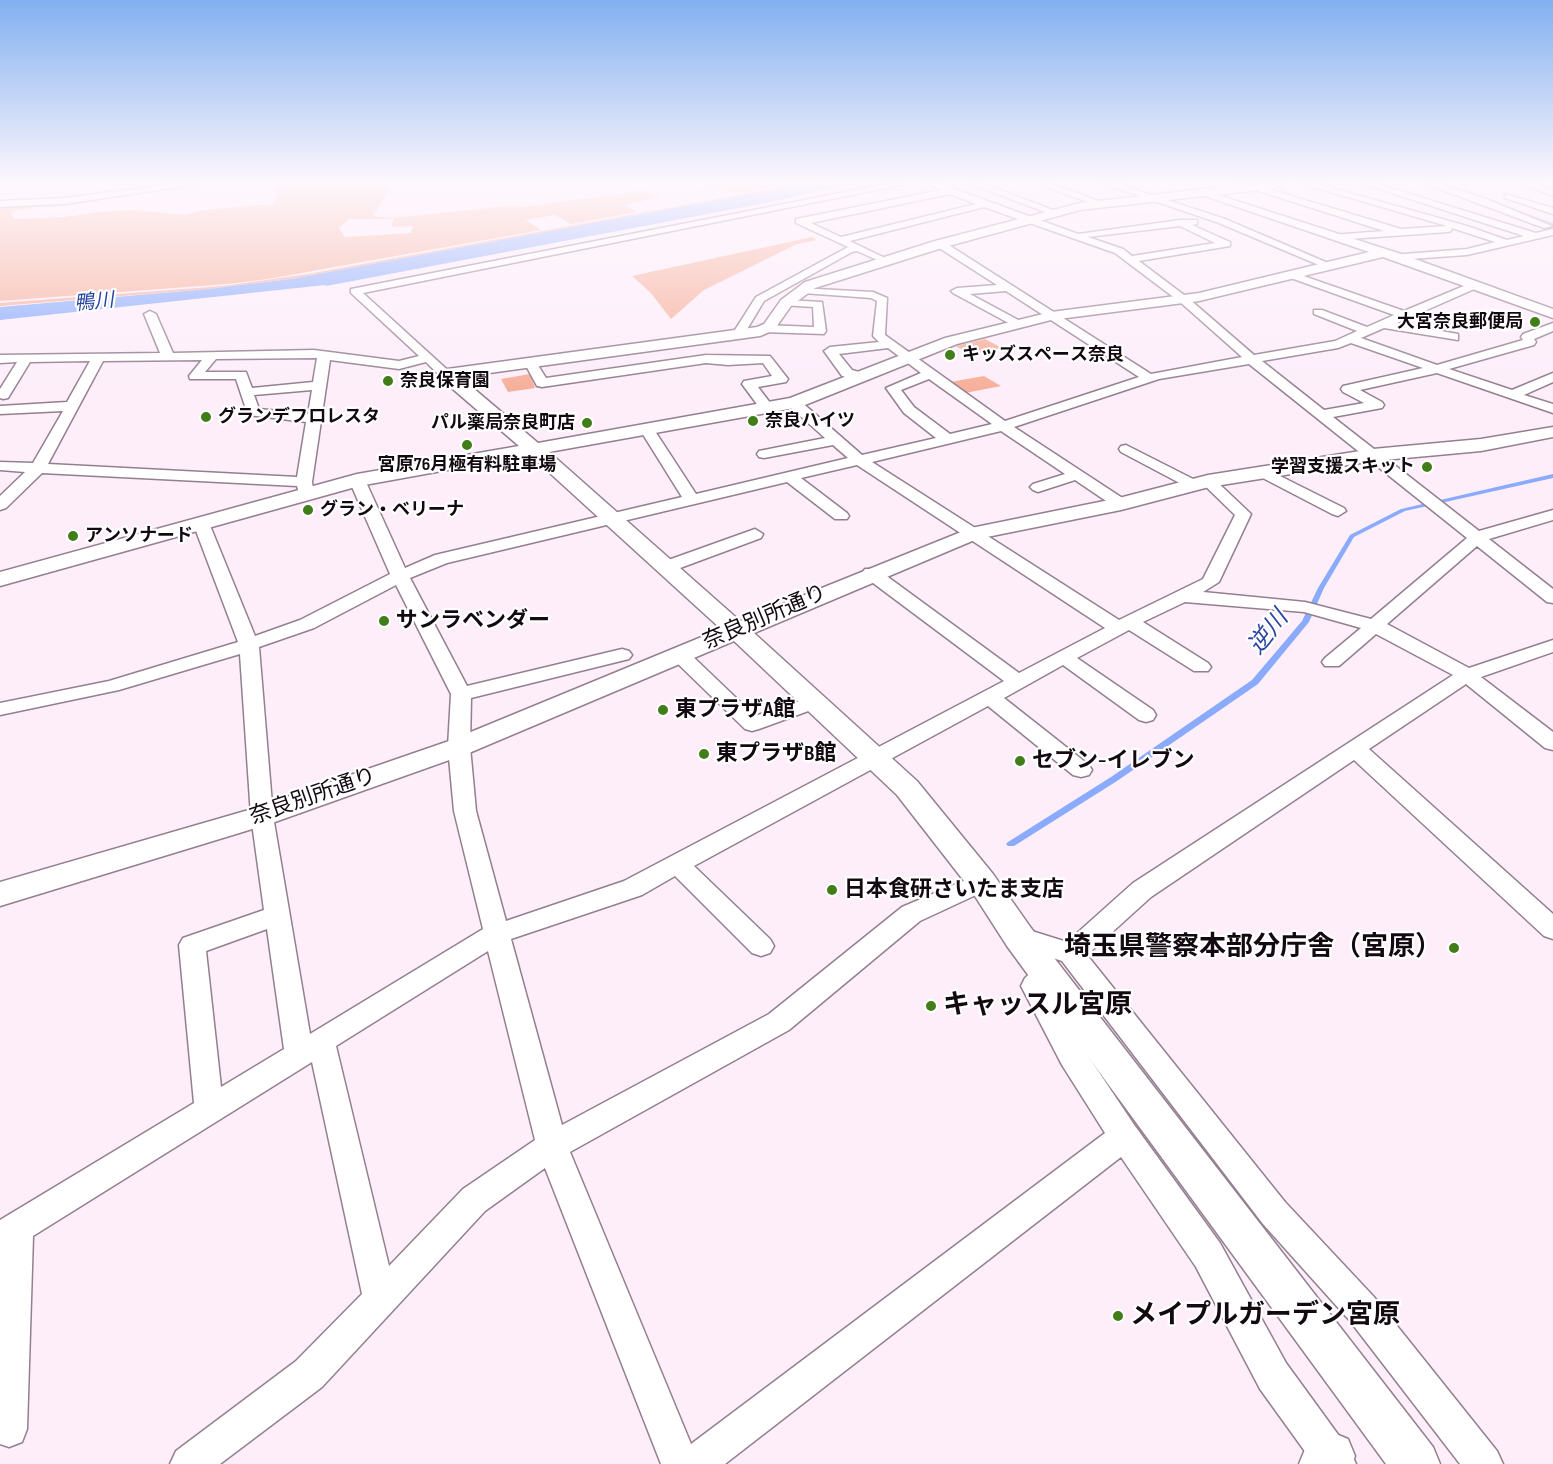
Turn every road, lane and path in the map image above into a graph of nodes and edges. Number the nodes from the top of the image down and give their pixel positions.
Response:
1 (553, 252) edge
2 (845, 252) edge
3 (867, 252) edge
4 (911, 252) edge
5 (953, 252) edge
6 (1121, 252) edge
7 (1178, 252) edge
8 (1297, 252) edge
9 (1382, 252) edge
10 (1459, 252) edge
11 (1390, 255) junction
12 (1130, 259) junction
13 (884, 260) junction
14 (1330, 266) junction
15 (1292, 275) junction
16 (1475, 285) junction
17 (1007, 288) junction
18 (803, 290) junction
19 (1184, 300) junction
20 (786, 303) junction
21 (1318, 312) dead end
22 (1551, 313) edge
23 (150, 314) dead end
24 (1404, 315) junction
25 (1051, 316) junction
26 (1018, 324) junction
27 (1381, 325) junction
28 (1553, 327) edge
29 (766, 329) junction
30 (1367, 330) junction
31 (739, 333) junction
32 (1454, 337) dead end
33 (1348, 338) junction
34 (83, 343) dead end
35 (662, 343) junction
36 (892, 344) junction
37 (213, 355) junction
38 (324, 355) junction
39 (168, 356) junction
40 (91, 357) junction
41 (26, 358) junction
42 (429, 358) junction
43 (911, 358) junction
44 (0, 359) edge
45 (1252, 360) junction
46 (530, 362) junction
47 (676, 363) junction
48 (1437, 369) junction
49 (932, 373) junction
50 (446, 374) junction
51 (861, 377) junction
52 (1149, 378) junction
53 (1553, 378) edge
54 (320, 385) junction
55 (247, 392) junction
56 (3, 395) dead end
57 (1512, 395) junction
58 (794, 403) junction
59 (71, 406) junction
60 (766, 408) junction
61 (0, 410) edge
62 (1553, 410) edge
63 (1322, 415) junction
64 (314, 418) junction
65 (1003, 426) junction
66 (646, 428) junction
67 (1553, 432) edge
68 (947, 439) junction
69 (836, 440) junction
70 (533, 448) junction
71 (1126, 449) dead end
72 (765, 454) dead end
73 (1373, 455) junction
74 (859, 460) junction
75 (0, 466) edge
76 (38, 468) junction
77 (1262, 472) junction
78 (1077, 475) junction
79 (790, 477) junction
80 (357, 480) junction
81 (1201, 483) junction
82 (305, 488) junction
83 (1038, 488) dead end
84 (692, 500) junction
85 (1121, 504) junction
86 (0, 505) edge
87 (1338, 511) dead end
88 (1553, 515) edge
89 (841, 516) dead end
90 (612, 519) junction
91 (201, 523) junction
92 (755, 534) dead end
93 (971, 534) junction
94 (1478, 537) junction
95 (666, 567) junction
96 (871, 573) junction
97 (400, 576) junction
98 (0, 579) edge
99 (1183, 596) junction
100 (1553, 598) edge
101 (1124, 625) junction
102 (1376, 626) junction
103 (736, 630) junction
104 (249, 645) junction
105 (1553, 646) edge
106 (622, 655) dead end
107 (680, 655) junction
108 (1064, 657) junction
109 (1332, 662) dead end
110 (1201, 667) dead end
111 (1467, 675) junction
112 (1019, 682) junction
113 (461, 694) junction
114 (990, 697) junction
115 (815, 702) junction
116 (0, 709) edge
117 (1146, 715) dead end
118 (1553, 743) edge
119 (459, 747) junction
120 (1357, 750) junction
121 (877, 758) junction
122 (1081, 770) dead end
123 (262, 816) junction
124 (677, 864) junction
125 (982, 882) junction
126 (0, 894) edge
127 (277, 915) junction
128 (1553, 929) edge
129 (496, 934) junction
130 (1019, 937) joint
131 (761, 946) dead end
132 (1060, 963) junction
133 (310, 1048) junction
134 (209, 1110) junction
135 (1124, 1136) junction
136 (552, 1146) junction
137 (8, 1233) edge
138 (380, 1299) junction
139 (9, 1429) dead end
140 (1330, 1461) edge
141 (189, 1464) edge
142 (681, 1464) edge
143 (695, 1464) edge
144 (1416, 1464) edge
145 (1484, 1464) edge

1 - 42 street
2 - 31 street
3 - 13 street
4 - 13 street
5 - 17 street
6 - 12 street
7 - 12 street
8 - 14 street
9 - 11 street
10 - 11 street
11 - 14 street
11 - 16 street
12 - 19 street
13 - 18 street
14 - 15 street
15 - 19 street
15 - 24 street
16 - 22 street
16 - 24 street
17 - 25 street
17 - 26 street
18 - 20 street
18 - 36 street
19 - 25 street
19 - 45 street
20 - 29 street
20 - 29 street
21 - 30 street
23 - 39 street
24 - 27 street
25 - 26 street
25 - 52 street
26 - 43 street
27 - 30 street
27 - 32 street
28 - 48 street
29 - 31 street
30 - 33 street
31 - 35 street
33 - 45 street
33 - 48 street
34 - 40 street
35 - 46 street
35 - 47 street
36 - 43 street
36 - 51 street
37 - 38 street
37 - 39 street
37 - 55 street
38 - 42 street
38 - 54 street
39 - 40 street
40 - 41 street
40 - 59 street
41 - 44 street
41 - 56 street
42 - 50 street
43 - 49 street
43 - 51 street
45 - 52 street
45 - 63 street
46 - 47 street
46 - 50 street
47 - 60 street
48 - 57 street
48 - 63 street
49 - 65 street
49 - 68 street
50 - 70 street
51 - 58 street
52 - 65 street
53 - 57 street
54 - 55 street
54 - 64 street
55 - 64 street
57 - 62 street
58 - 60 street
58 - 69 street
59 - 61 street
59 - 76 street
60 - 66 street
63 - 73 street
64 - 82 street
65 - 68 street
65 - 78 street
66 - 70 street
66 - 84 street
67 - 73 street, 奈良別所通り
68 - 74 street
69 - 72 street
69 - 74 street
70 - 80 street
70 - 90 street
71 - 81 street
73 - 77 street, 奈良別所通り
73 - 94 street
74 - 79 street
74 - 93 street
75 - 76 street
76 - 82 street
76 - 86 street
77 - 81 street, 奈良別所通り
77 - 87 street
78 - 83 street
78 - 85 street
79 - 84 street
79 - 89 street
80 - 82 street
80 - 97 street
81 - 85 street, 奈良別所通り
81 - 99 street
82 - 91 street
84 - 90 street
85 - 93 street, 奈良別所通り
88 - 94 street
90 - 95 street
90 - 97 street
91 - 98 street
91 - 104 street
92 - 95 street
93 - 96 street, 奈良別所通り
93 - 101 street
94 - 100 street
94 - 102 street
95 - 103 street
96 - 103 street, 奈良別所通り
96 - 112 street
97 - 104 street
97 - 113 street
99 - 101 street
99 - 102 street
101 - 108 street
101 - 110 street
102 - 109 street
102 - 111 street
103 - 107 street, 奈良別所通り
103 - 115 street
104 - 116 street
104 - 123 street
105 - 111 street
106 - 113 street
107 - 115 street
107 - 119 street, 奈良別所通り
108 - 112 street
108 - 117 street
111 - 118 street
111 - 120 street
112 - 114 street
113 - 119 street
114 - 121 street
114 - 122 street
115 - 121 street
119 - 123 street, 奈良別所通り
119 - 129 street
120 - 128 street
120 - 132 street
121 - 124 street
121 - 125 street
123 - 126 street, 奈良別所通り
123 - 127 street
124 - 129 street
124 - 131 street
125 - 130 street
125 - 136 street
127 - 133 street
127 - 134 street
129 - 133 street
129 - 136 street
130 - 132 street
132 - 135 street
132 - 144 street
132 - 145 street
133 - 134 street
133 - 138 street
134 - 137 street
135 - 140 street
135 - 143 street
136 - 138 street
136 - 142 street
137 - 139 street
138 - 141 street

